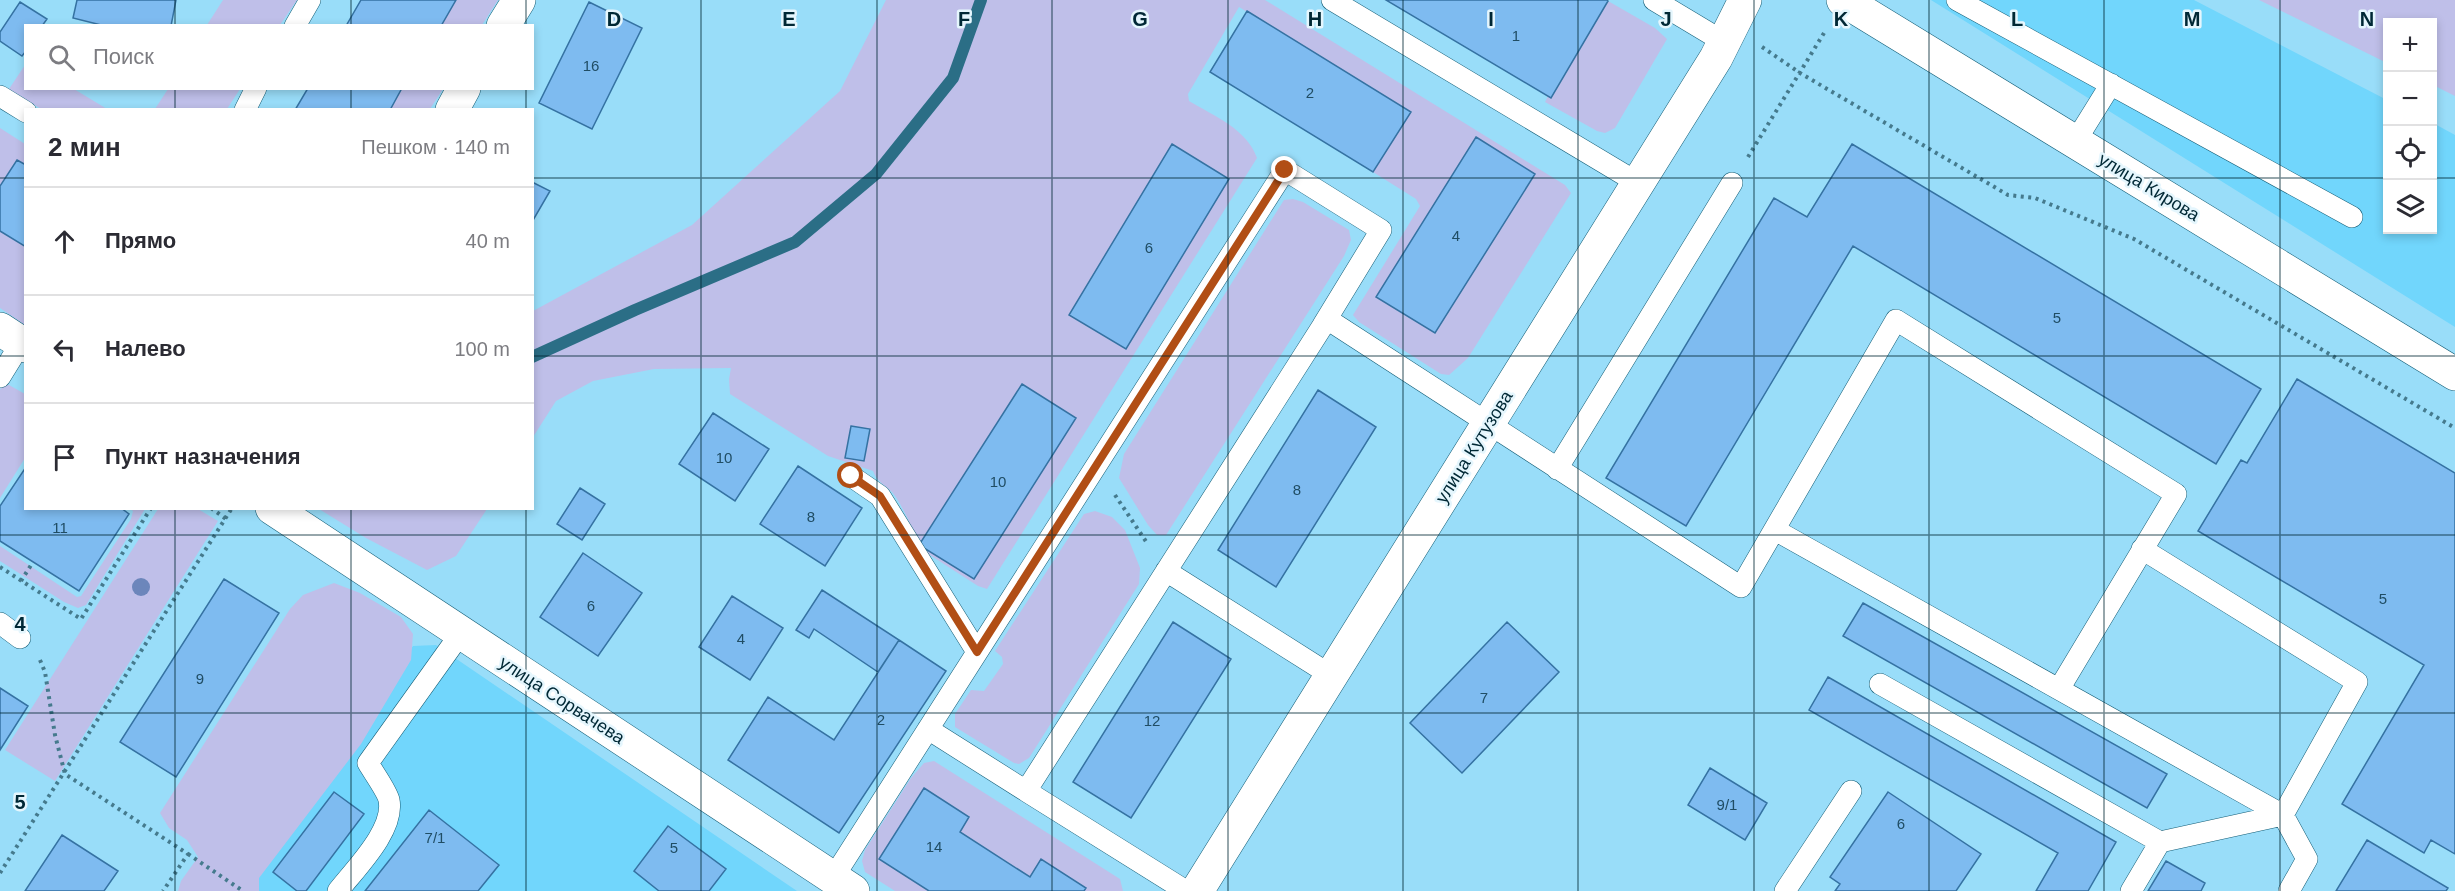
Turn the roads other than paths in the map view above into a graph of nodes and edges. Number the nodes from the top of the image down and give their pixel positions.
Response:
1 (310, 0) edge
2 (519, 0) edge
3 (1332, 0) edge
4 (1654, 0) edge
5 (1745, 0) edge
6 (1843, 0) edge
7 (1957, 0) edge
8 (296, 24) edge
9 (504, 24) edge
10 (1738, 41) junction
11 (2111, 84) junction
12 (255, 90) edge
13 (463, 90) edge
14 (0, 96) edge
15 (246, 108) edge
16 (453, 108) edge
17 (24, 111) edge
18 (2076, 142) junction
19 (1638, 183) junction
20 (1732, 183) road end
21 (2352, 217) dead end
22 (1323, 325) junction
23 (16, 340) edge
24 (2455, 374) edge
25 (0, 377) edge
26 (1489, 423) junction
27 (1557, 469) junction
28 (851, 476) dead end
29 (275, 510) edge
30 (1774, 530) junction
31 (2142, 549) junction
32 (1166, 571) junction
33 (0, 623) edge
34 (461, 633) junction
35 (20, 638) road end
36 (977, 652) junction
37 (1332, 676) junction
38 (1880, 684) dead end
39 (2059, 689) junction
40 (928, 729) junction
41 (1026, 791) junction
42 (1851, 791) dead end
43 (2283, 814) junction
44 (2160, 842) junction
45 (843, 884) edge
46 (338, 891) edge
47 (1186, 891) edge
48 (1197, 891) edge
49 (1785, 891) edge
50 (2131, 891) edge
51 (2289, 891) edge

1 - 8 lane
2 - 9 street
3 - 19 lane
4 - 10 lane
5 - 10 street, улица Кутузова
6 - 18 street, улица Кирова
7 - 11 lane
10 - 19 street, улица Кутузова
11 - 18 lane
11 - 21 lane
12 - 15 lane
13 - 16 street
14 - 17 lane
18 - 24 street, улица Кирова
19 - 26 street, улица Кутузова
20 - 27 lane
22 - 26 lane
22 - 32 lane
22 - 36 lane
23 - 25 lane
26 - 27 lane
26 - 37 street, улица Кутузова
27 - 30 lane
28 - 36 lane
29 - 34 street, улица Сорвачева
30 - 31 lane
30 - 39 lane
31 - 39 lane
31 - 43 lane
32 - 37 lane
32 - 41 lane
33 - 35 lane
34 - 45 street, улица Сорвачева
34 - 46 lane
36 - 40 lane
37 - 48 street, улица Кутузова
38 - 44 lane
39 - 43 lane
40 - 41 lane
40 - 45 lane
41 - 47 lane
42 - 49 lane
43 - 44 lane
43 - 51 lane
44 - 50 lane

